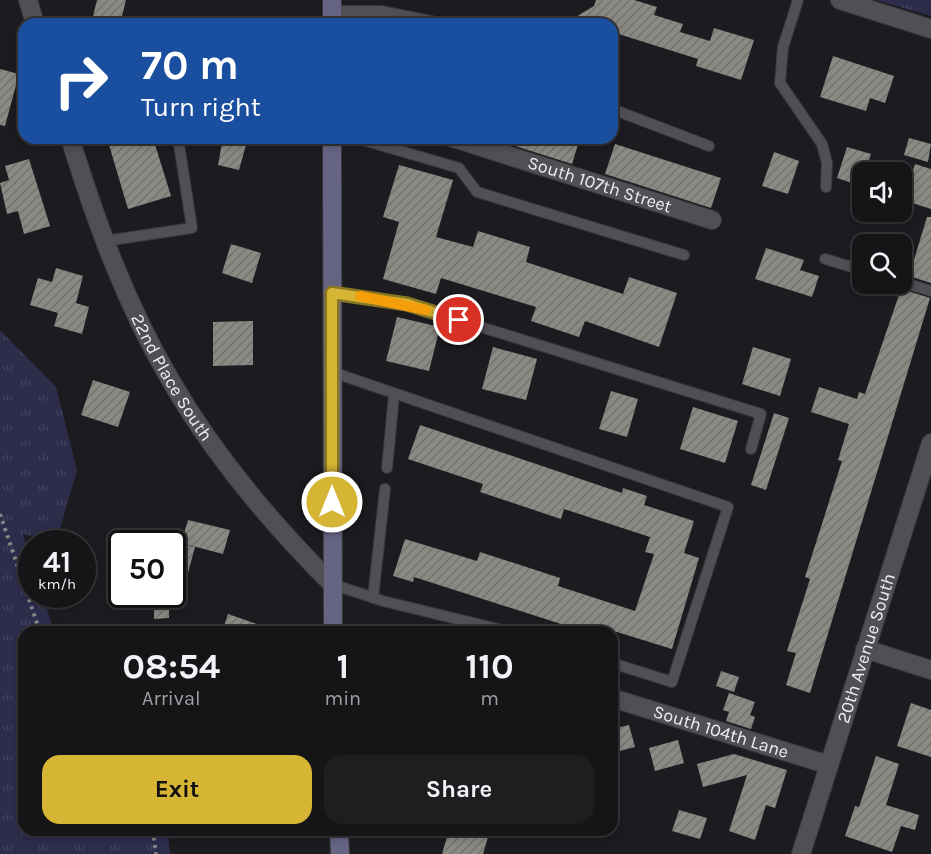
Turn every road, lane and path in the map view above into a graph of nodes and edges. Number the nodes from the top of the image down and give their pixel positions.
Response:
1 (28, 0) edge
2 (798, 0) edge
3 (840, 0) edge
4 (332, 12) edge
5 (33, 18) edge
6 (416, 18) edge
7 (931, 29) edge
8 (618, 112) edge
9 (72, 144) edge
10 (179, 144) edge
11 (332, 144) edge
12 (377, 144) edge
13 (472, 144) edge
14 (709, 146) dead end
15 (826, 187) dead end
16 (712, 220) dead end
17 (105, 241) junction
18 (684, 255) dead end
19 (825, 259) dead end
20 (852, 267) edge
21 (912, 285) edge
22 (931, 291) edge
23 (332, 293) junction
24 (332, 372) junction
25 (394, 395) junction
26 (931, 443) edge
27 (751, 449) dead end
28 (387, 468) dead end
29 (385, 489) dead end
30 (0, 514) edge
31 (332, 584) junction
32 (373, 598) junction
33 (38, 626) edge
34 (333, 626) edge
35 (486, 626) edge
36 (865, 649) junction
37 (618, 665) edge
38 (931, 670) edge
39 (618, 700) edge
40 (829, 765) junction
41 (154, 836) edge
42 (339, 836) edge
43 (156, 854) edge
44 (340, 854) edge
45 (801, 854) edge

1 - 5 street
2 - 15 lane
3 - 7 street
4 - 6 lane
8 - 14 lane
9 - 17 street, 22nd Place South
10 - 17 lane
11 - 23 main road
12 - 18 lane
13 - 16 street, South 107th Street
17 - 31 street, 22nd Place South
19 - 20 lane
21 - 22 lane
23 - 24 main road
23 - 27 lane
24 - 25 lane
24 - 31 main road
25 - 28 lane
25 - 37 lane
26 - 36 street, 20th Avenue South
29 - 32 lane
30 - 33 path
31 - 32 lane
31 - 34 main road
32 - 35 lane
36 - 38 street
36 - 40 street, 20th Avenue South
39 - 40 street, South 104th Lane
40 - 45 street, 20th Avenue South
41 - 43 path
42 - 44 main road

